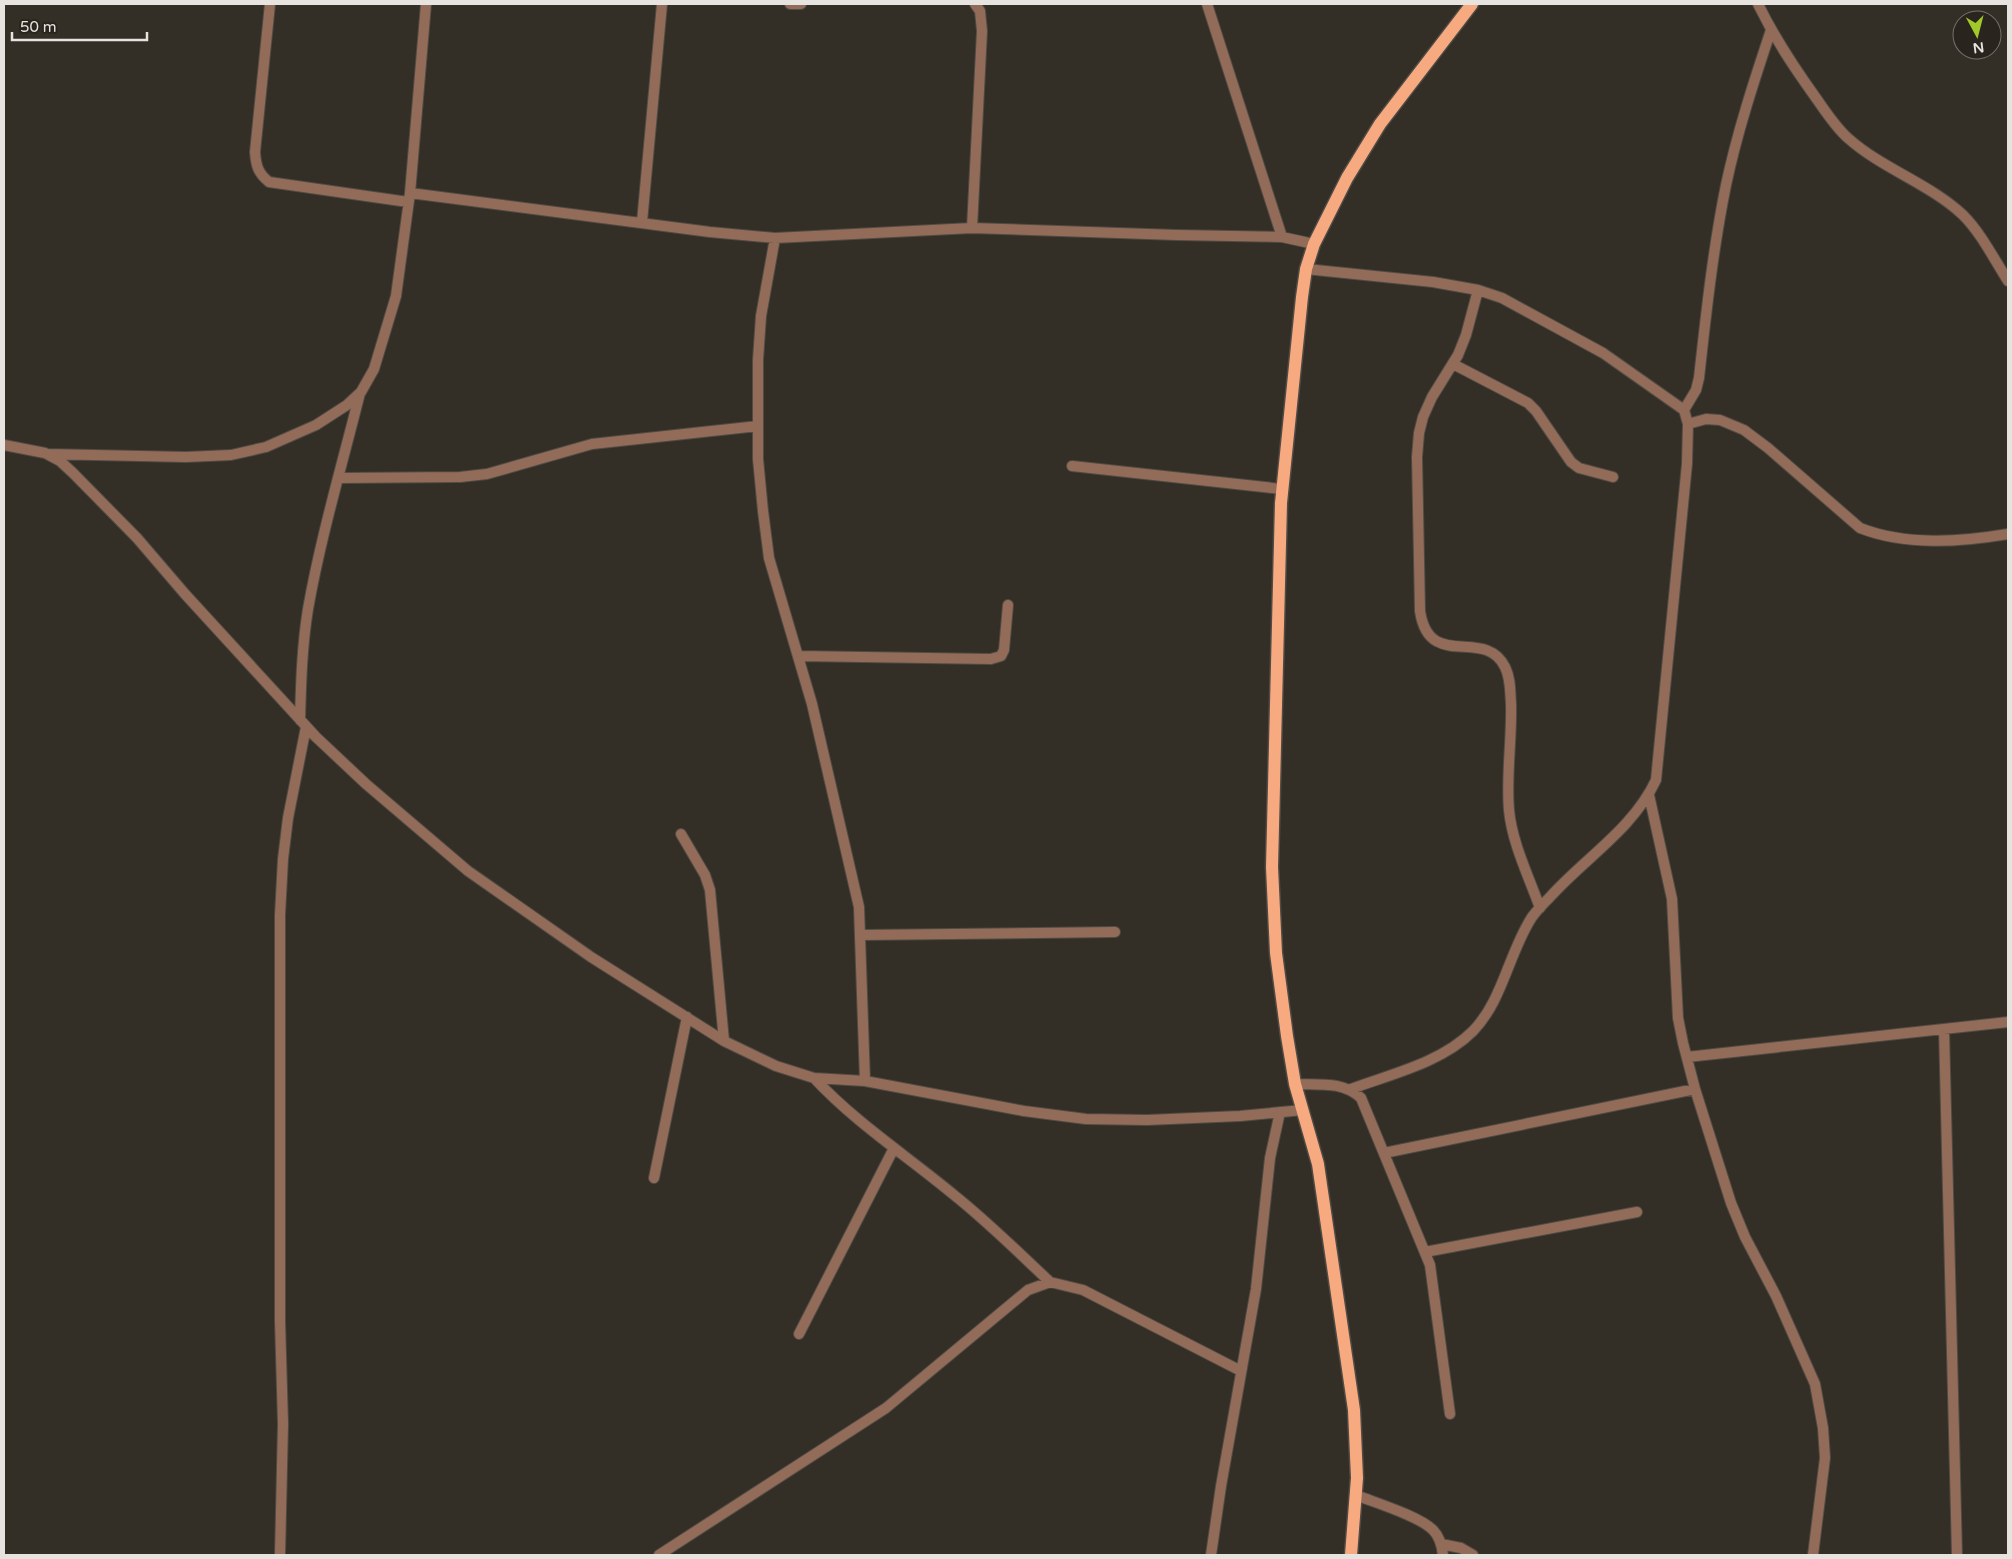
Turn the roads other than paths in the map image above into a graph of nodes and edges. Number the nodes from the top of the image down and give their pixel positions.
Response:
1 (270, 4) edge
2 (426, 4) edge
3 (662, 4) edge
4 (790, 4) edge
5 (801, 4) edge
6 (975, 4) edge
7 (1207, 4) edge
8 (1472, 4) edge
9 (1758, 4) edge
10 (1771, 30) junction
11 (409, 198) junction
12 (642, 222) junction
13 (972, 228) junction
14 (1282, 237) junction
15 (775, 238) junction
16 (1314, 244) junction
17 (1306, 269) junction
18 (2008, 281) edge
19 (1478, 290) junction
20 (1453, 364) junction
21 (361, 392) junction
22 (1684, 410) junction
23 (1688, 424) junction
24 (758, 426) junction
25 (4, 445) edge
26 (45, 454) junction
27 (1072, 466) dead end
28 (1613, 477) dead end
29 (338, 478) junction
30 (1282, 489) junction
31 (2008, 534) edge
32 (1008, 605) dead end
33 (798, 656) junction
34 (303, 723) junction
35 (1649, 795) junction
36 (681, 834) dead end
37 (1540, 908) junction
38 (1114, 932) dead end
39 (861, 935) junction
40 (687, 1017) junction
41 (2008, 1022) edge
42 (1944, 1029) junction
43 (724, 1040) junction
44 (1687, 1057) junction
45 (814, 1078) junction
46 (865, 1081) junction
47 (1296, 1084) junction
48 (1351, 1089) junction
49 (1695, 1089) junction
50 (1303, 1110) junction
51 (1280, 1112) junction
52 (894, 1148) junction
53 (1384, 1153) junction
54 (654, 1178) dead end
55 (1637, 1212) dead end
56 (1425, 1252) junction
57 (1050, 1282) junction
58 (798, 1334) dead end
59 (1241, 1371) junction
60 (1450, 1414) dead end
61 (1356, 1495) junction
62 (1441, 1544) junction
63 (280, 1555) edge
64 (659, 1555) edge
65 (1211, 1555) edge
66 (1351, 1555) edge
67 (1442, 1555) edge
68 (1473, 1555) edge
69 (1813, 1555) edge
70 (1957, 1555) edge

1 - 11 street
2 - 11 street
3 - 12 street
4 - 5 street
6 - 13 street
7 - 14 street
8 - 16 main road
9 - 10 street
10 - 18 street
10 - 22 street
11 - 12 street
11 - 21 street
12 - 15 street
13 - 14 street
13 - 15 street
14 - 16 street
15 - 24 street
16 - 17 main road
17 - 19 street
17 - 30 main road
19 - 20 street
19 - 22 street
20 - 28 street
20 - 37 street
21 - 26 street
21 - 29 street
22 - 23 street
23 - 31 street
23 - 35 street
24 - 29 street
24 - 33 street
25 - 26 street
26 - 34 street
27 - 30 street
29 - 34 street
30 - 47 main road
32 - 33 street
33 - 39 street
34 - 40 street
34 - 63 street
35 - 37 street
35 - 44 street
36 - 43 street
37 - 48 street
38 - 39 street
39 - 46 street
40 - 43 street
40 - 54 street
41 - 42 street
42 - 44 street
42 - 70 street
43 - 45 street
44 - 49 street
45 - 46 street
45 - 52 street
46 - 51 street
47 - 48 street
47 - 50 main road
48 - 53 street
49 - 53 street
49 - 69 street
50 - 51 street
50 - 61 main road
51 - 59 street
52 - 57 street
52 - 58 street
53 - 56 street
55 - 56 street
56 - 60 street
57 - 59 street
57 - 64 street
59 - 65 street
61 - 62 street
61 - 66 main road
62 - 67 street
62 - 68 street

